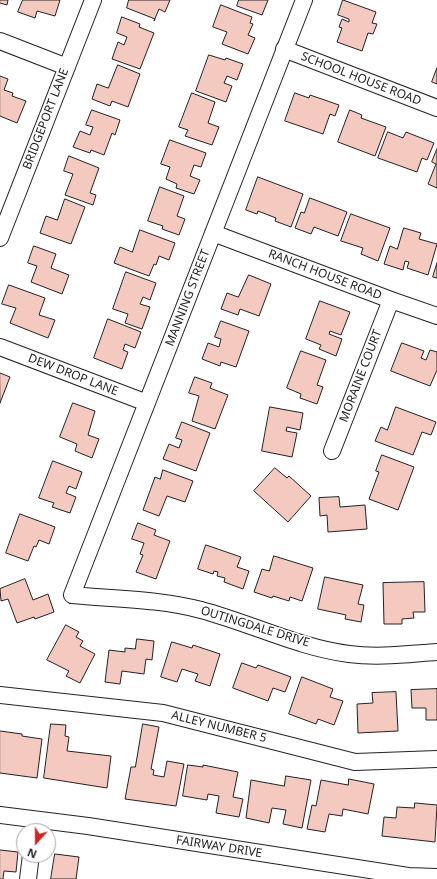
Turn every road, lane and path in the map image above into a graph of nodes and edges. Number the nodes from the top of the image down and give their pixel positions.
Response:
1 (93, 0) edge
2 (304, 0) edge
3 (0, 41) edge
4 (284, 49) junction
5 (67, 67) junction
6 (437, 108) edge
7 (213, 233) junction
8 (0, 238) edge
9 (391, 300) junction
10 (437, 316) edge
11 (0, 347) edge
12 (147, 403) junction
13 (332, 451) dead end
14 (72, 595) joint
15 (437, 652) edge
16 (0, 695) edge
17 (437, 759) edge
18 (0, 815) edge
19 (27, 823) edge
20 (56, 828) edge
21 (30, 863) edge
22 (437, 877) edge
23 (28, 879) edge

1 - 5 street, BRIDGEPORT LANE
2 - 4 street, MANNING STREET
3 - 5 street
4 - 6 street, SCHOOL HOUSE ROAD
4 - 7 street, MANNING STREET
5 - 8 street, BRIDGEPORT LANE
7 - 9 street, RANCH HOUSE ROAD
7 - 12 street, MANNING STREET
9 - 10 street, RANCH HOUSE ROAD
9 - 13 street, MORAINE COURT
11 - 12 street, DEW DROP LANE
12 - 14 street, MANNING STREET
14 - 15 street, OUTINGDALE DRIVE
16 - 17 street, ALLEY NUMBER 5
18 - 19 street, FAIRWAY DRIVE
20 - 22 street, FAIRWAY DRIVE
21 - 23 street

